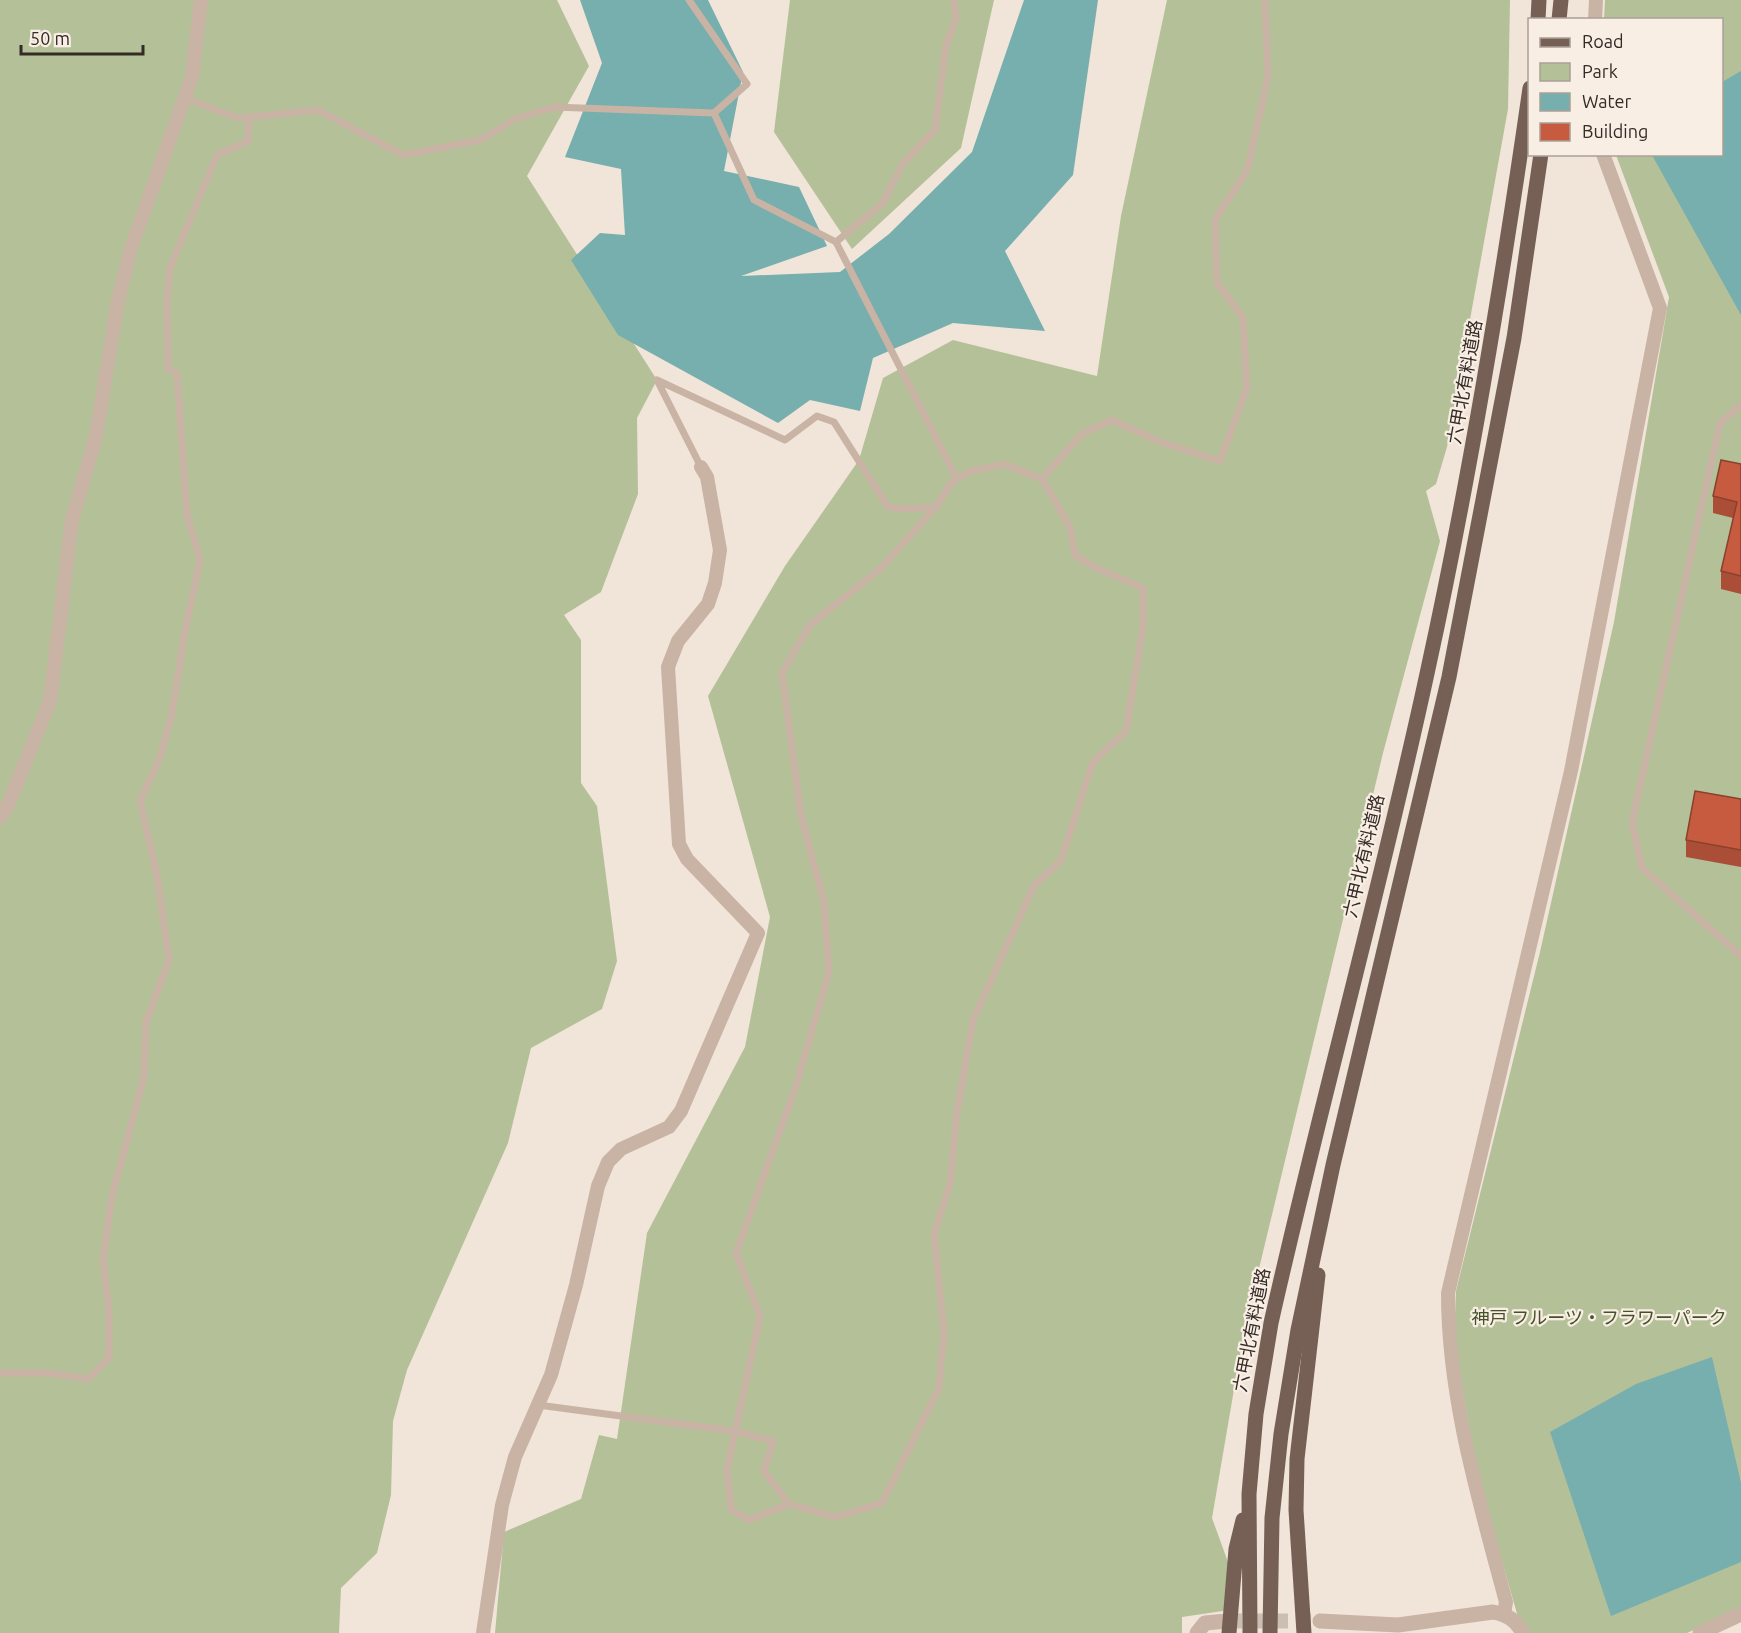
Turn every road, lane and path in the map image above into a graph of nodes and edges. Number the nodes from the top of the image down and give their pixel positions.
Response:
1 (201, 0) edge
2 (689, 0) edge
3 (954, 0) edge
4 (1265, 0) edge
5 (1539, 0) edge
6 (1561, 0) edge
7 (1596, 0) edge
8 (1538, 18) edge
9 (1559, 18) edge
10 (1594, 18) edge
11 (185, 98) junction
12 (1528, 101) edge
13 (714, 113) junction
14 (249, 117) junction
15 (1541, 156) edge
16 (1604, 156) edge
17 (836, 242) junction
18 (1741, 405) edge
19 (701, 467) joint
20 (957, 479) junction
21 (1042, 479) junction
22 (936, 507) junction
23 (0, 817) edge
24 (1741, 956) edge
25 (1332, 1165) junction
26 (0, 1373) edge
27 (538, 1405) junction
28 (734, 1431) junction
29 (1249, 1494) junction
30 (789, 1504) junction
31 (1504, 1614) junction
32 (1741, 1614) edge
33 (1320, 1621) tunnel mouth
34 (1228, 1627) edge
35 (483, 1633) edge
36 (1197, 1633) edge
37 (1250, 1633) edge
38 (1270, 1633) edge
39 (1304, 1633) edge
40 (1523, 1633) edge
41 (1700, 1633) edge

1 - 11 street
2 - 13 lane
3 - 17 lane
4 - 21 lane
5 - 8 main road
6 - 9 main road
7 - 10 street
11 - 14 lane
11 - 23 street
12 - 29 main road, 六甲北有料道路
13 - 14 lane
13 - 17 lane
14 - 26 lane
15 - 25 main road
16 - 31 street
17 - 20 lane
18 - 24 lane
19 - 22 lane
19 - 27 street
20 - 21 lane
20 - 22 lane
21 - 30 lane
22 - 28 lane
25 - 38 main road
25 - 39 main road
27 - 28 lane
27 - 35 street
28 - 30 lane
28 - 30 lane
29 - 34 main road
29 - 37 main road, 六甲北有料道路
31 - 33 street
31 - 40 street
32 - 41 street
34 - 36 street

